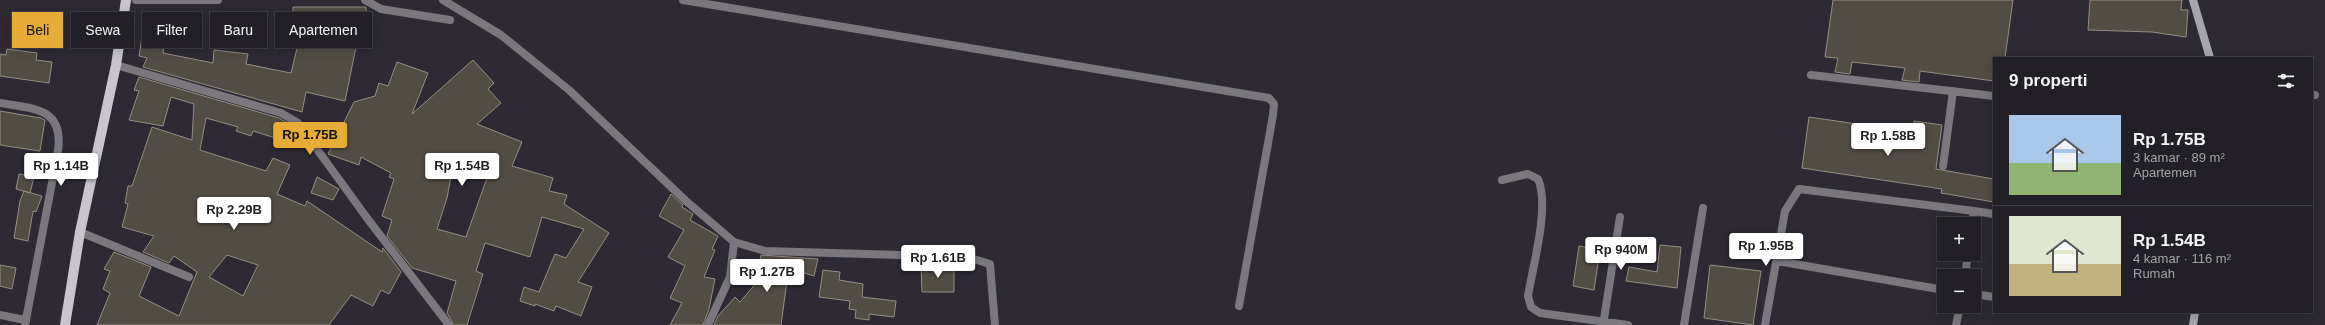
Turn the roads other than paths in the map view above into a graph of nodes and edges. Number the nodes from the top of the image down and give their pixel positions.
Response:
1 (136, 0) edge
2 (218, 0) edge
3 (365, 0) edge
4 (443, 0) edge
5 (683, 0) edge
6 (2193, 0) edge
7 (126, 2) edge
8 (450, 20) dead end
9 (2210, 57) edge
10 (116, 64) junction
11 (1811, 76) dead end
12 (1953, 91) junction
13 (1993, 96) edge
14 (0, 102) edge
15 (1943, 166) dead end
16 (1502, 180) dead end
17 (1704, 208) dead end
18 (1974, 211) junction
19 (1993, 214) edge
20 (1620, 217) dead end
21 (1973, 217) edge
22 (80, 232) junction
23 (734, 242) junction
24 (1777, 262) junction
25 (189, 277) dead end
26 (1937, 289) edge
27 (1981, 295) edge
28 (1993, 297) edge
29 (1239, 306) dead end
30 (1959, 313) edge
31 (2195, 313) edge
32 (0, 315) edge
33 (25, 322) edge
34 (1603, 323) edge
35 (65, 325) edge
36 (449, 325) edge
37 (708, 325) edge
38 (995, 325) edge
39 (1628, 325) edge
40 (1684, 325) edge
41 (1765, 325) edge
42 (1956, 325) edge
43 (2194, 325) edge

1 - 2 street
3 - 8 street
4 - 23 street
5 - 29 street
6 - 9 street
7 - 10 main road
10 - 22 main road
10 - 36 street
11 - 12 street
12 - 13 street
12 - 15 street
14 - 33 street
16 - 34 street
17 - 40 street
18 - 19 street
18 - 21 street
18 - 24 street
20 - 34 street
22 - 25 street
22 - 35 main road
23 - 37 street
23 - 38 street
24 - 26 street
24 - 41 street
27 - 28 street
30 - 42 street
31 - 43 street
32 - 33 street
34 - 39 street

